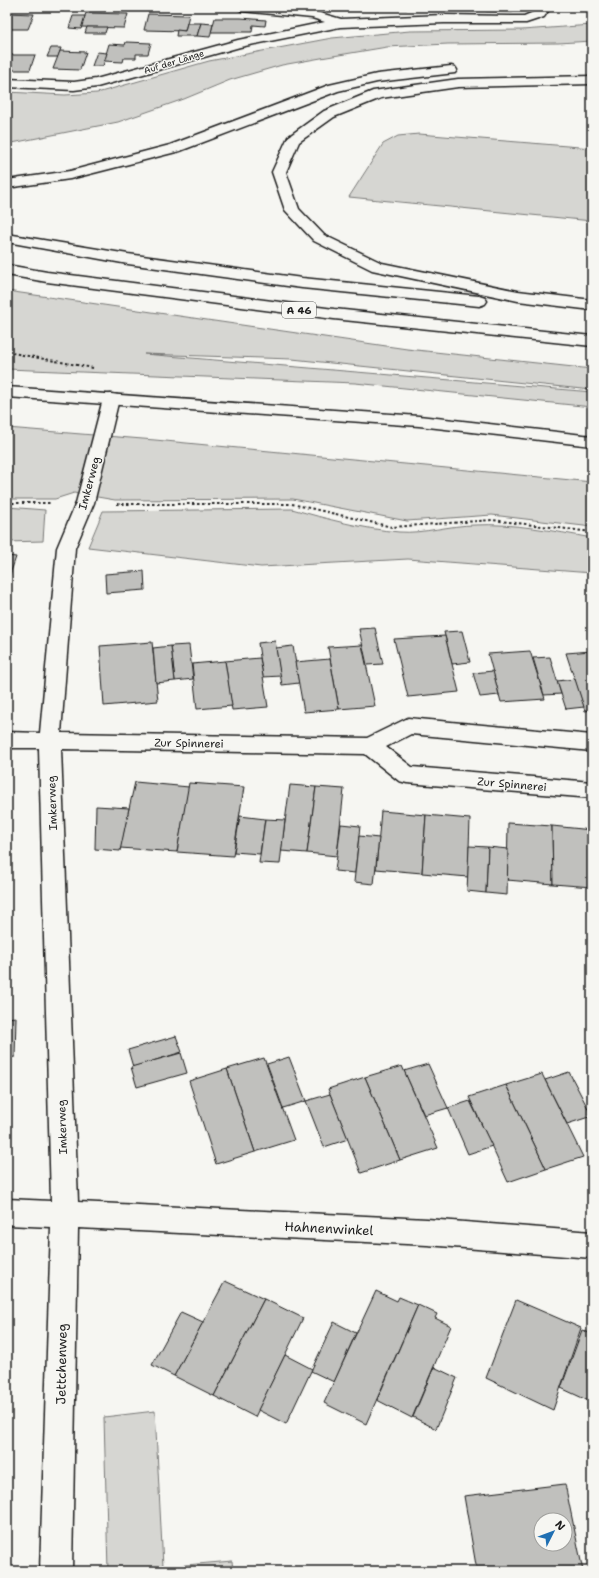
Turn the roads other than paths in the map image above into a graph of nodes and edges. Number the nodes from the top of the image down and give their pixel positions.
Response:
1 (242, 7) edge
2 (545, 7) edge
3 (340, 23) junction
4 (592, 68) edge
5 (592, 80) edge
6 (7, 83) edge
7 (7, 184) edge
8 (7, 238) edge
9 (7, 270) edge
10 (592, 306) edge
11 (592, 312) edge
12 (592, 341) edge
13 (7, 392) edge
14 (111, 399) junction
15 (592, 441) edge
16 (7, 740) edge
17 (50, 741) junction
18 (592, 743) edge
19 (370, 746) junction
20 (592, 790) edge
21 (7, 1212) edge
22 (65, 1214) junction
23 (592, 1245) edge
24 (56, 1571) edge

1 - 3 main road
2 - 3 main road
3 - 6 main road, Auf der Länge
4 - 7 main road
5 - 10 main road
8 - 11 main road
9 - 12 main road, A 46
13 - 14 main road
14 - 15 main road
14 - 17 main road, Imkerweg
16 - 17 main road, Zur Spinnerei
17 - 19 main road, Zur Spinnerei
17 - 22 main road, Imkerweg
18 - 19 main road, Zur Spinnerei
19 - 20 main road, Zur Spinnerei
21 - 22 main road
22 - 23 main road, Hahnenwinkel
22 - 24 main road, Jettchenweg

